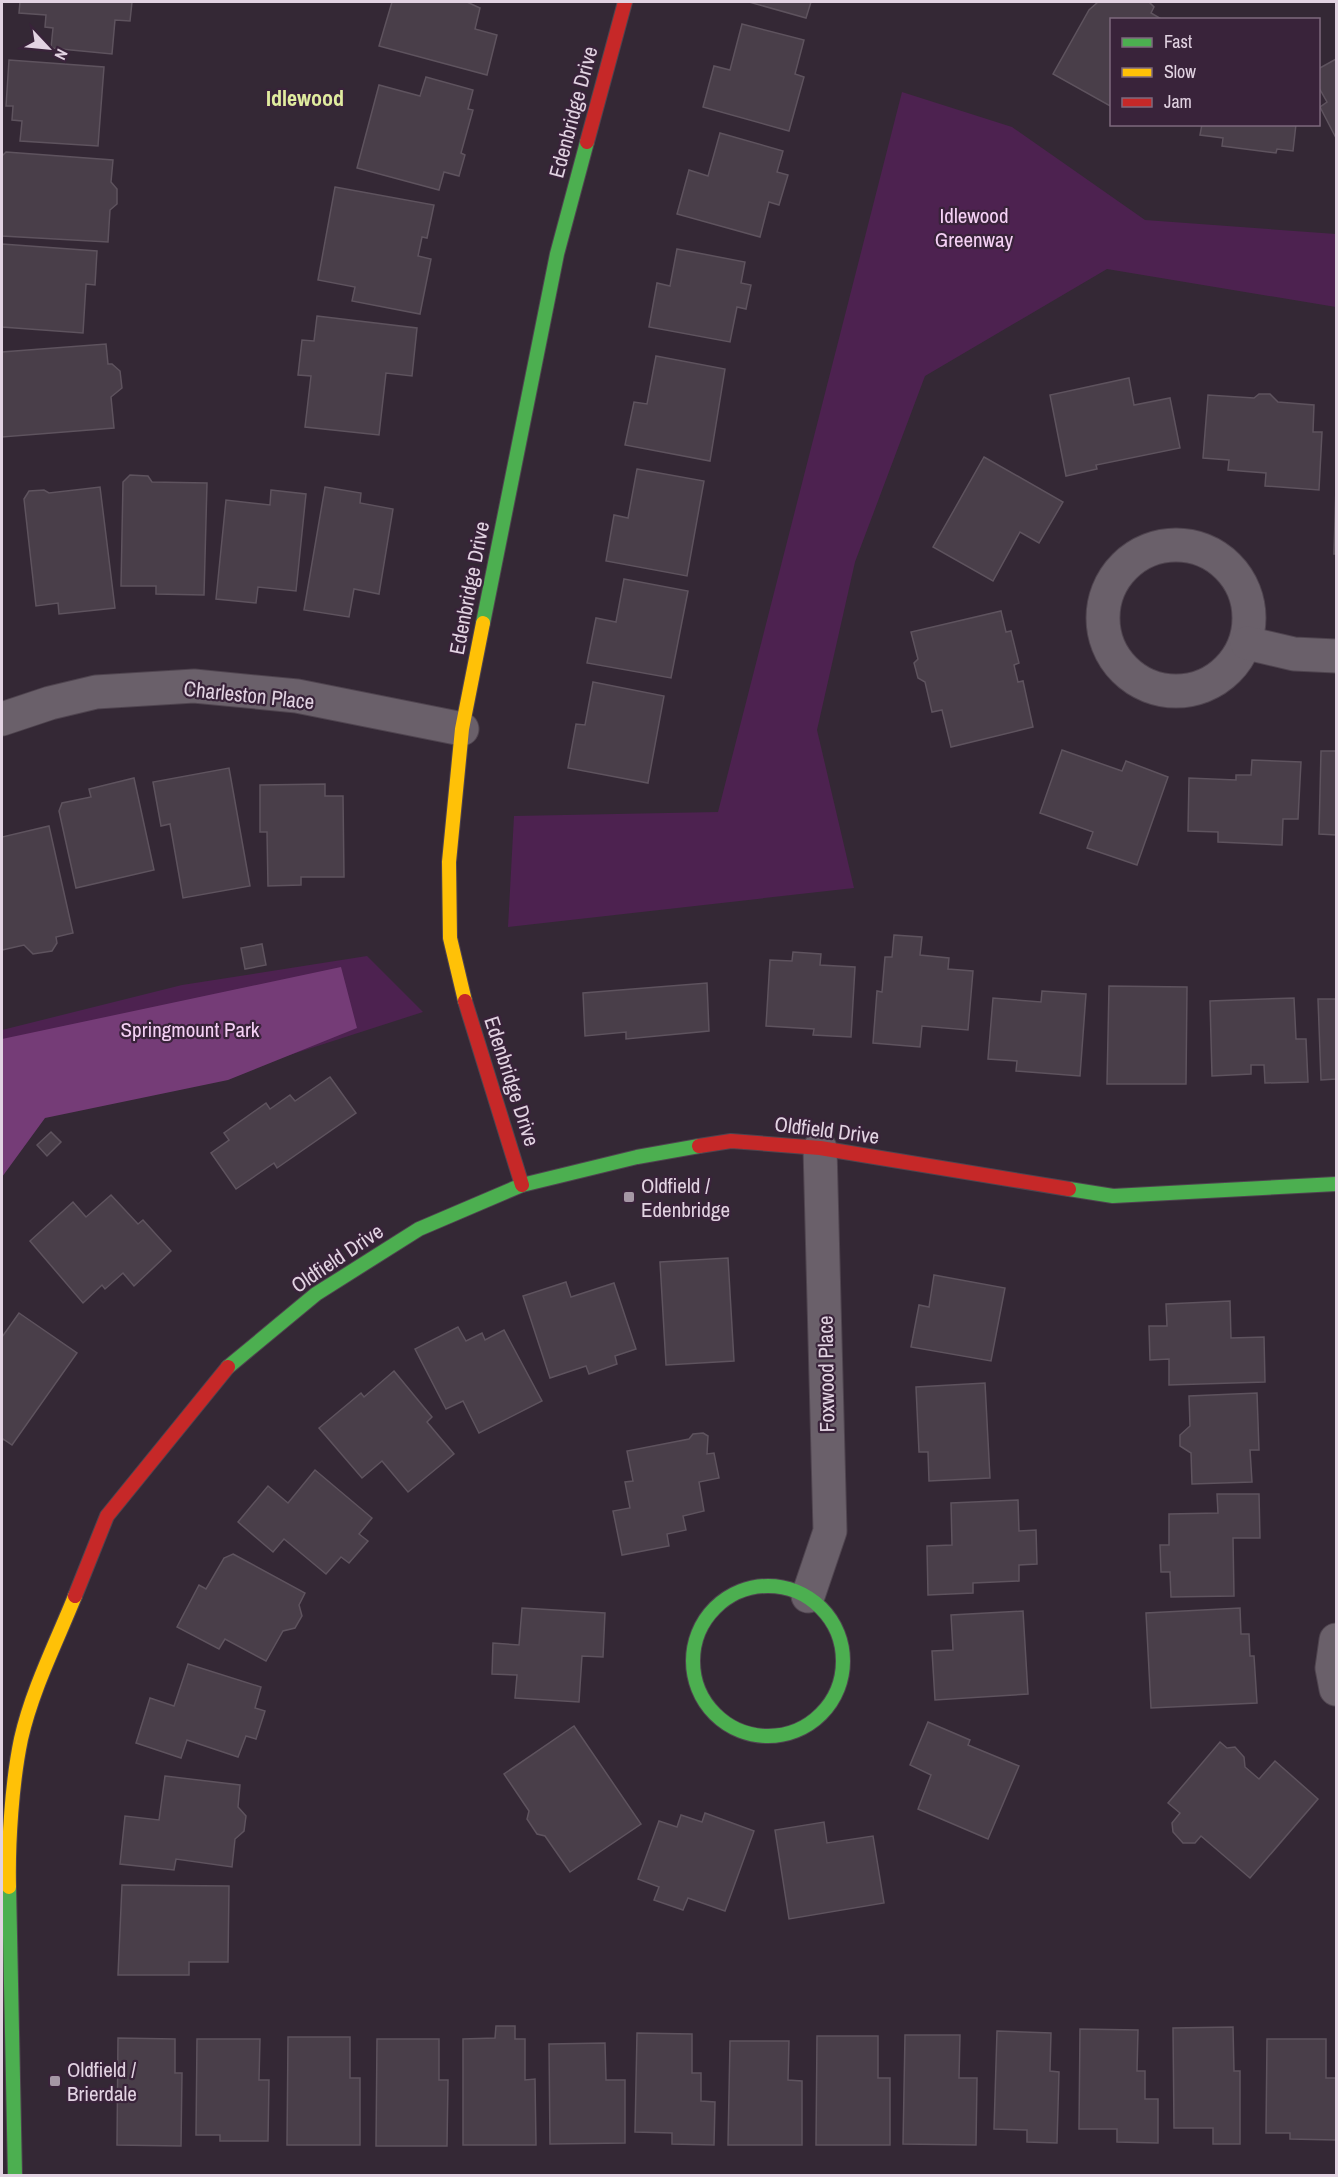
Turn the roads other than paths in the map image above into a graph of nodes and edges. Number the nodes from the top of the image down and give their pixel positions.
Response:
1 (625, 2) edge
2 (1246, 643) junction
3 (1336, 656) edge
4 (2, 719) edge
5 (462, 729) junction
6 (820, 1148) junction
7 (1336, 1184) edge
8 (522, 1185) junction
9 (808, 1596) junction
10 (1336, 1640) edge
11 (1336, 1689) edge
12 (11, 1738) edge
13 (15, 2175) edge

1 - 5 street, Edenbridge Drive
2 - 2 street
2 - 3 street
4 - 5 street, Charleston Place
5 - 8 street, Edenbridge Drive
6 - 7 street, Oldfield Drive
6 - 8 street, Oldfield Drive
6 - 9 street, Foxwood Place
8 - 12 street, Oldfield Drive
9 - 9 street
10 - 11 street
12 - 13 street, Oldfield Drive

